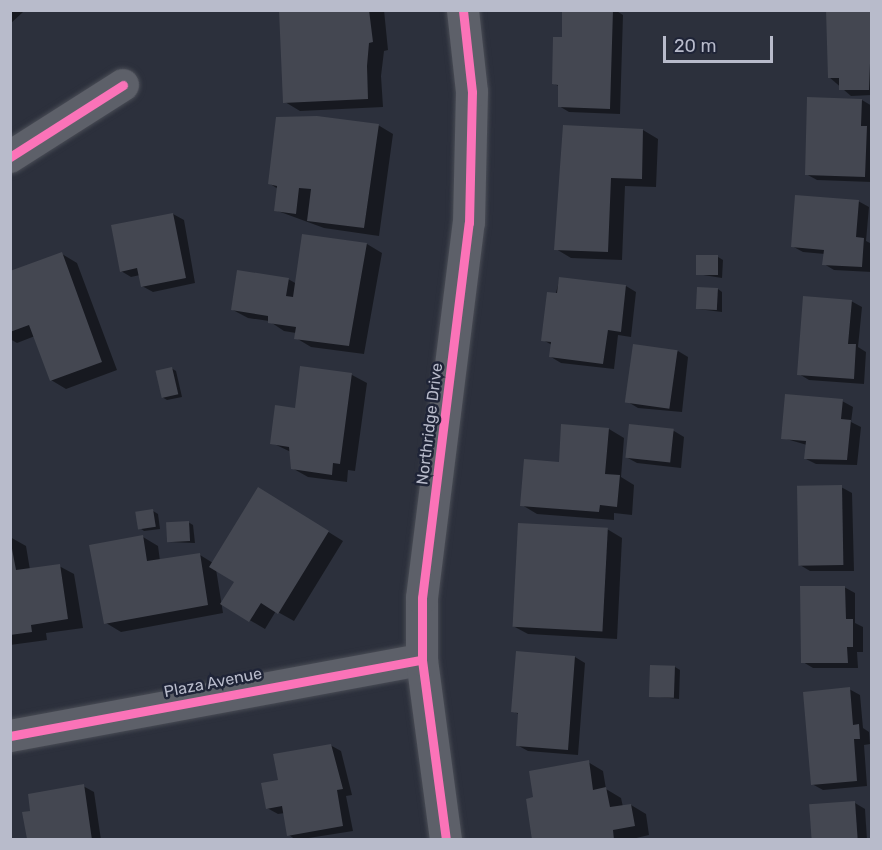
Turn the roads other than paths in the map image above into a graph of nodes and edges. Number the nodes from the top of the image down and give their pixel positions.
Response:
1 (463, 10) edge
2 (123, 85) dead end
3 (10, 157) edge
4 (422, 660) junction
5 (10, 736) edge
6 (446, 840) edge

1 - 4 street, Northridge Drive
2 - 3 street
4 - 5 street, Plaza Avenue
4 - 6 street, Northridge Drive

